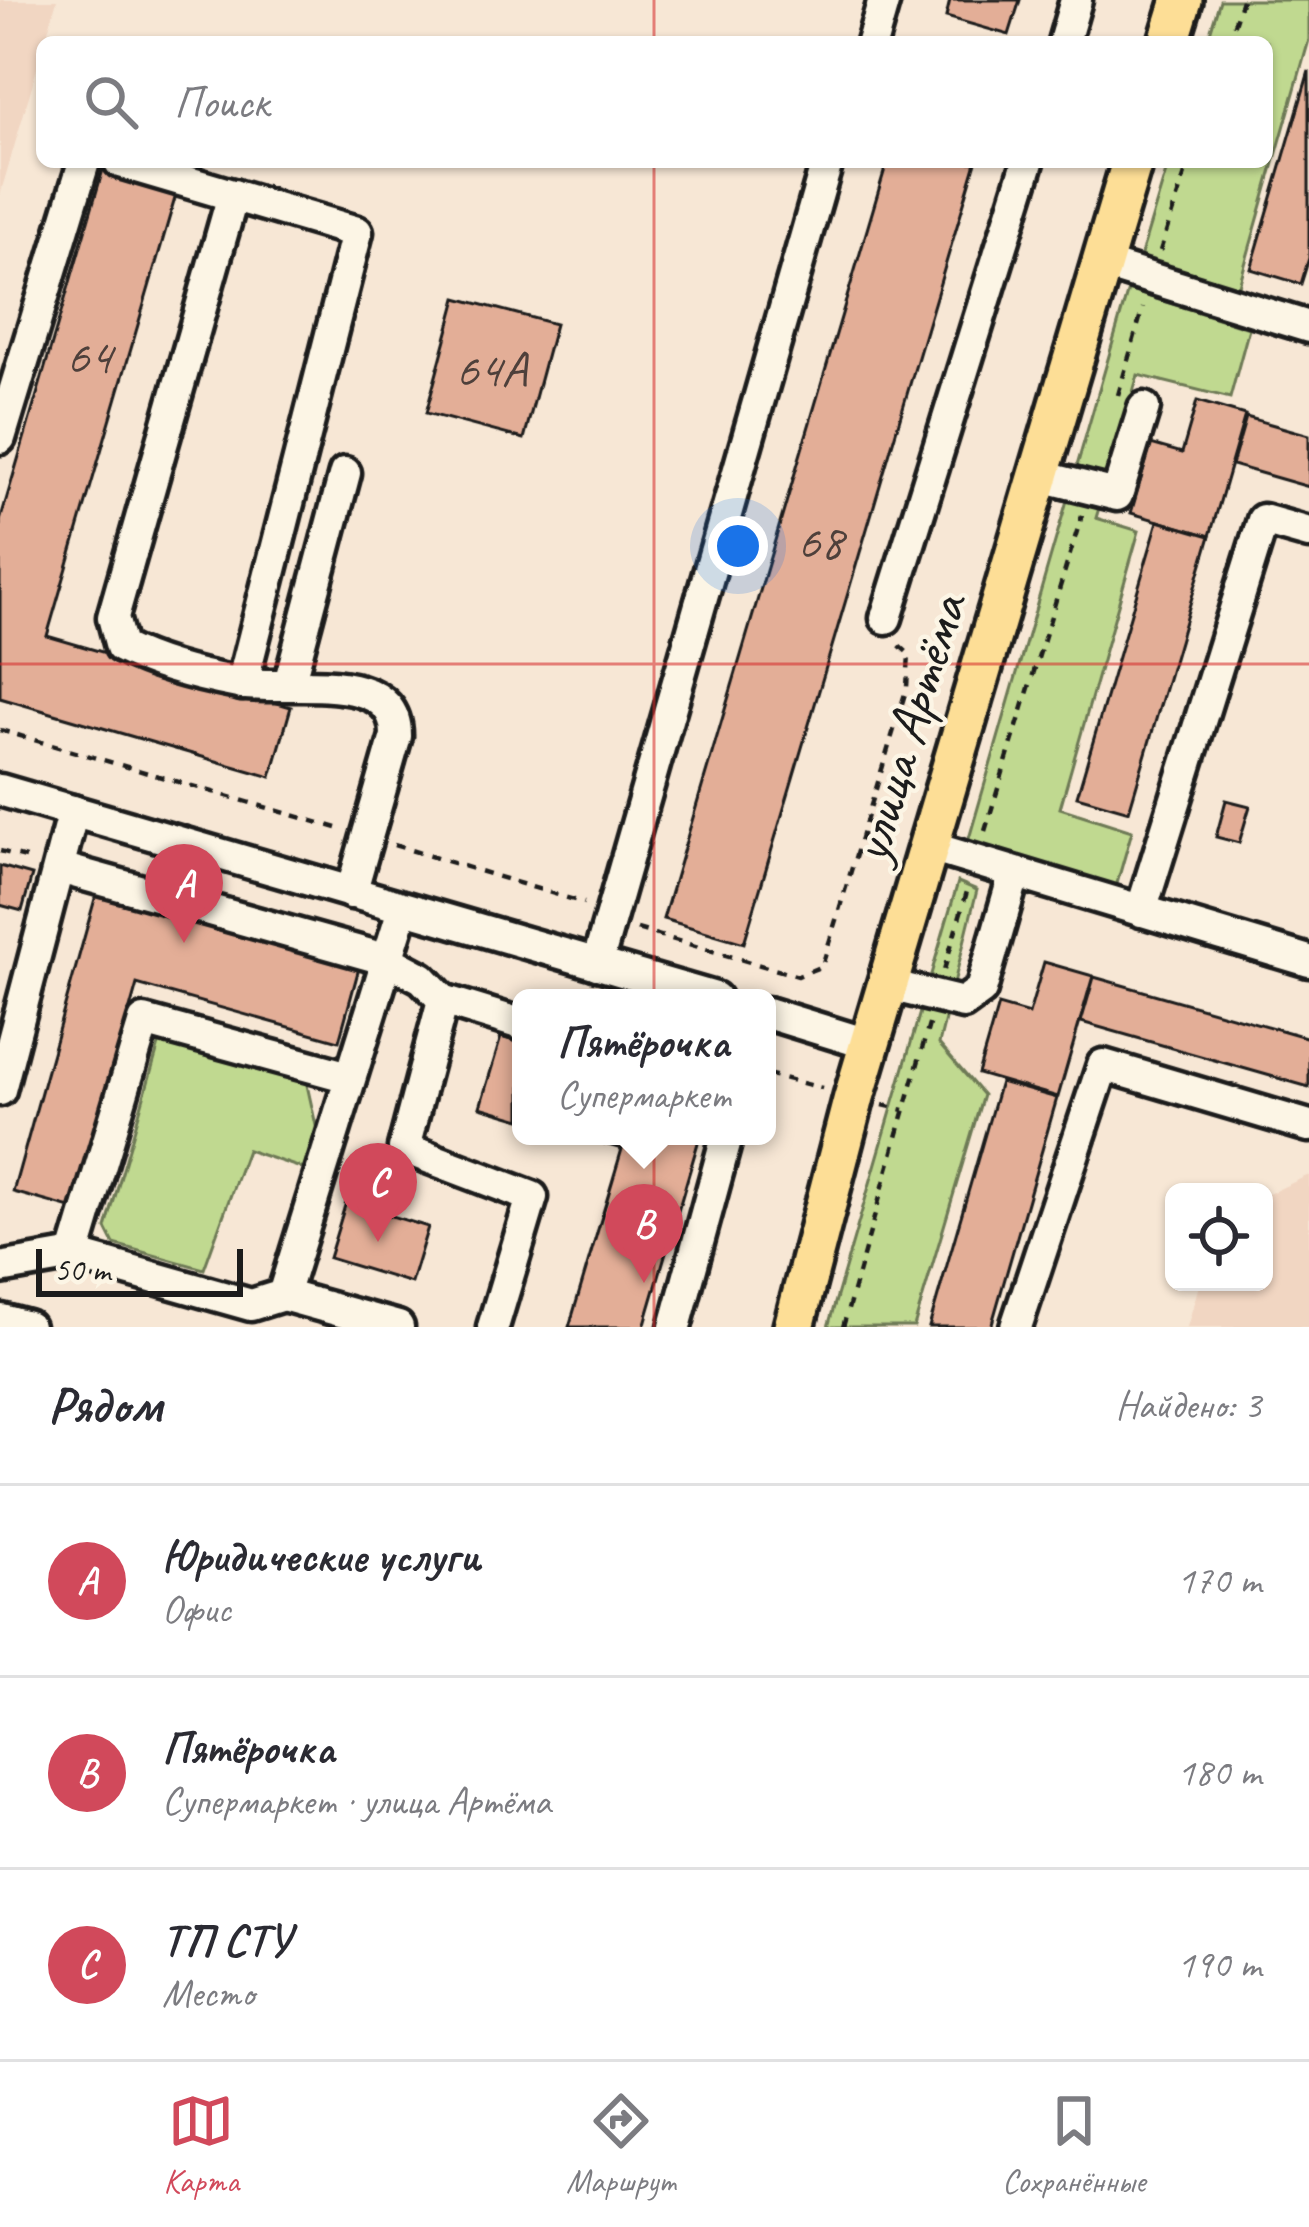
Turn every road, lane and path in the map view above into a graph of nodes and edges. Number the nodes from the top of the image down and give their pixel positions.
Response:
1 (884, 0) edge
2 (1076, 0) edge
3 (1183, 0) edge
4 (1242, 0) edge
5 (874, 36) edge
6 (1066, 36) edge
7 (1171, 36) edge
8 (1230, 36) edge
9 (83, 168) edge
10 (141, 168) edge
11 (825, 168) edge
12 (1026, 168) edge
13 (1130, 168) edge
14 (1188, 168) edge
15 (233, 195) junction
16 (1101, 263) junction
17 (1151, 280) junction
18 (1309, 327) edge
19 (1129, 406) joint
20 (0, 438) edge
21 (345, 473) dead end
22 (1040, 476) junction
23 (1090, 488) junction
24 (1309, 533) edge
25 (886, 618) joint
26 (242, 684) junction
27 (289, 684) junction
28 (0, 730) edge
29 (0, 790) edge
30 (73, 812) junction
31 (367, 837) junction
32 (930, 848) junction
33 (976, 862) junction
34 (60, 868) junction
35 (1015, 874) junction
36 (351, 893) junction
37 (404, 909) junction
38 (1141, 911) junction
39 (612, 915) junction
40 (388, 960) junction
41 (1309, 961) edge
42 (597, 964) junction
43 (889, 986) junction
44 (684, 989) edge
45 (13, 990) edge
46 (936, 998) junction
47 (442, 1000) junction
48 (776, 1016) edge
49 (512, 1021) edge
50 (871, 1046) junction
51 (776, 1076) edge
52 (2, 1077) edge
53 (349, 1077) junction
54 (822, 1088) dead end
55 (884, 1105) dead end
56 (904, 1110) junction
57 (1309, 1126) edge
58 (725, 1145) edge
59 (74, 1255) junction
60 (0, 1268) edge
61 (283, 1295) junction
62 (398, 1327) edge
63 (494, 1327) edge
64 (675, 1327) edge
65 (794, 1327) edge
66 (843, 1327) edge
67 (1016, 1327) edge

1 - 5 street
2 - 6 street
3 - 7 main road
4 - 8 path
9 - 20 street
10 - 15 street
11 - 39 street
12 - 25 street
13 - 16 main road, улица Артёма
14 - 17 path
15 - 26 street
15 - 26 street
16 - 17 street
16 - 22 main road, улица Артёма
17 - 18 street
17 - 19 path
19 - 23 street
21 - 27 street
22 - 23 street
22 - 32 main road, улица Артёма
23 - 33 path
24 - 38 street
25 - 39 path
26 - 27 street
27 - 31 street
28 - 31 path
29 - 30 street
30 - 34 street
30 - 36 street
31 - 36 street
31 - 39 path
32 - 33 street
32 - 43 main road, улица Артёма
33 - 35 street
33 - 46 path
34 - 40 street
34 - 45 street
35 - 38 street
35 - 46 street
36 - 37 street
37 - 40 street
37 - 42 street
38 - 41 street
39 - 42 street
40 - 47 street
40 - 53 street
42 - 44 street
43 - 46 street
43 - 50 main road, улица Артёма
45 - 52 street
46 - 56 path
47 - 49 street
47 - 63 street
48 - 50 street
50 - 65 main road, улица Артёма
51 - 54 path
53 - 59 street
53 - 61 street
55 - 56 path
56 - 66 path
57 - 67 street
58 - 64 street
59 - 60 street
59 - 61 street
61 - 62 street

